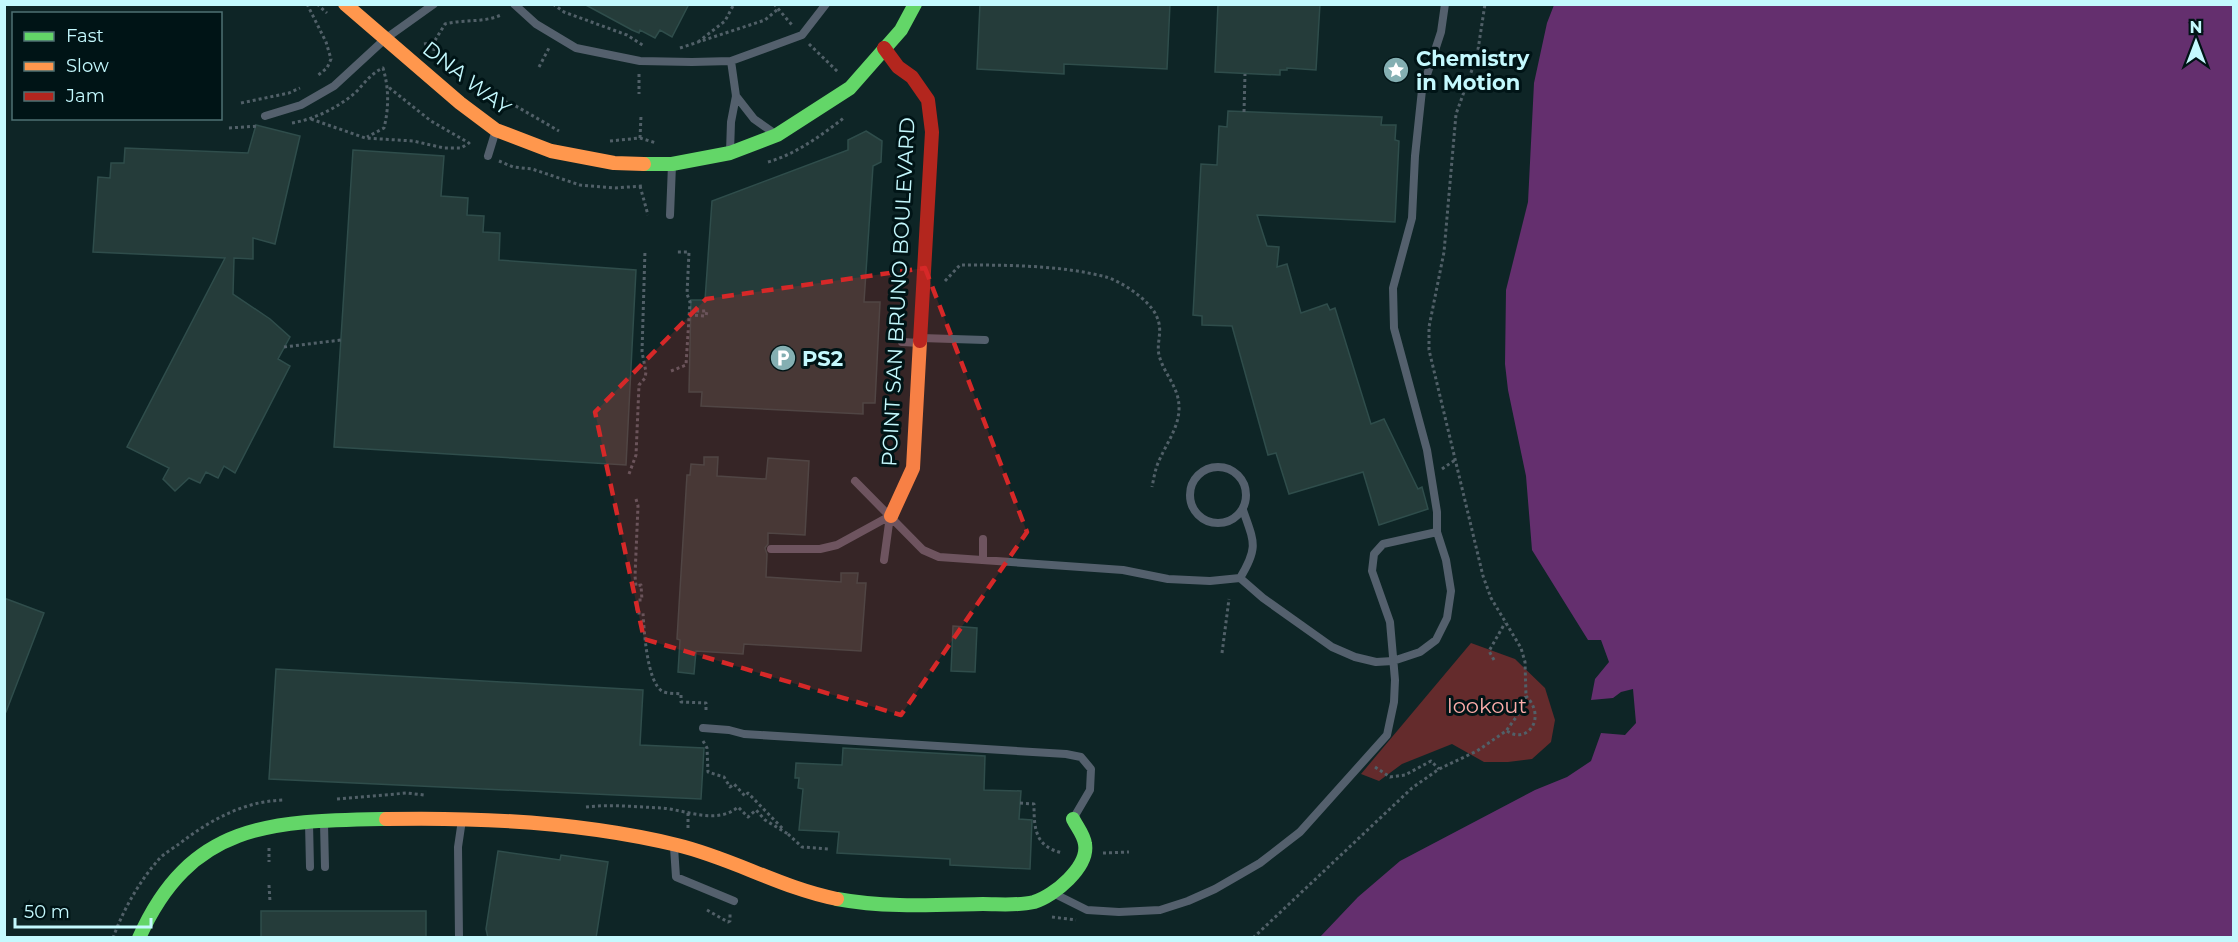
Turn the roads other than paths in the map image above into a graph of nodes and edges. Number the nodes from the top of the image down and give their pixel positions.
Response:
1 (345, 4) edge
2 (434, 4) edge
3 (514, 4) edge
4 (826, 4) edge
5 (915, 4) edge
6 (1446, 4) edge
7 (385, 39) junction
8 (884, 48) junction
9 (730, 61) junction
10 (736, 96) junction
11 (265, 116) dead end
12 (496, 130) junction
13 (777, 135) junction
14 (730, 153) junction
15 (488, 156) dead end
16 (672, 164) junction
17 (670, 216) dead end
18 (920, 340) junction
19 (985, 340) dead end
20 (902, 342) dead end
21 (855, 481) dead end
22 (1242, 510) junction
23 (891, 516) junction
24 (1437, 532) junction
25 (983, 539) dead end
26 (771, 549) dead end
27 (983, 560) junction
28 (884, 561) dead end
29 (1240, 578) junction
30 (1393, 661) junction
31 (703, 732) road end
32 (462, 819) junction
33 (1073, 819) joint
34 (324, 821) junction
35 (309, 822) junction
36 (674, 844) junction
37 (310, 867) dead end
38 (325, 867) dead end
39 (1054, 893) junction
40 (734, 901) dead end
41 (139, 938) edge
42 (459, 938) edge

1 - 7 street, DNA WAY
2 - 7 lane
3 - 9 lane
4 - 9 lane
5 - 8 street, DNA WAY
6 - 24 lane
7 - 11 lane
7 - 12 street, DNA WAY
8 - 13 street, DNA WAY
8 - 18 street, POINT SAN BRUNO BOULEVARD
9 - 10 lane
10 - 13 lane
10 - 14 lane
12 - 15 lane
12 - 16 street, DNA WAY
13 - 14 street, DNA WAY
14 - 16 street, DNA WAY
16 - 17 lane
18 - 19 lane
18 - 20 lane
18 - 23 street, POINT SAN BRUNO BOULEVARD
21 - 23 lane
22 - 22 lane
22 - 29 lane
23 - 26 lane
23 - 27 lane
23 - 28 lane
24 - 30 lane
24 - 30 lane
25 - 27 lane
27 - 29 lane
29 - 30 lane
30 - 39 lane
31 - 33 lane
32 - 34 street
32 - 36 street
32 - 42 lane
33 - 39 street
34 - 35 street
34 - 38 lane
35 - 37 lane
35 - 41 street
36 - 39 street
36 - 40 lane

